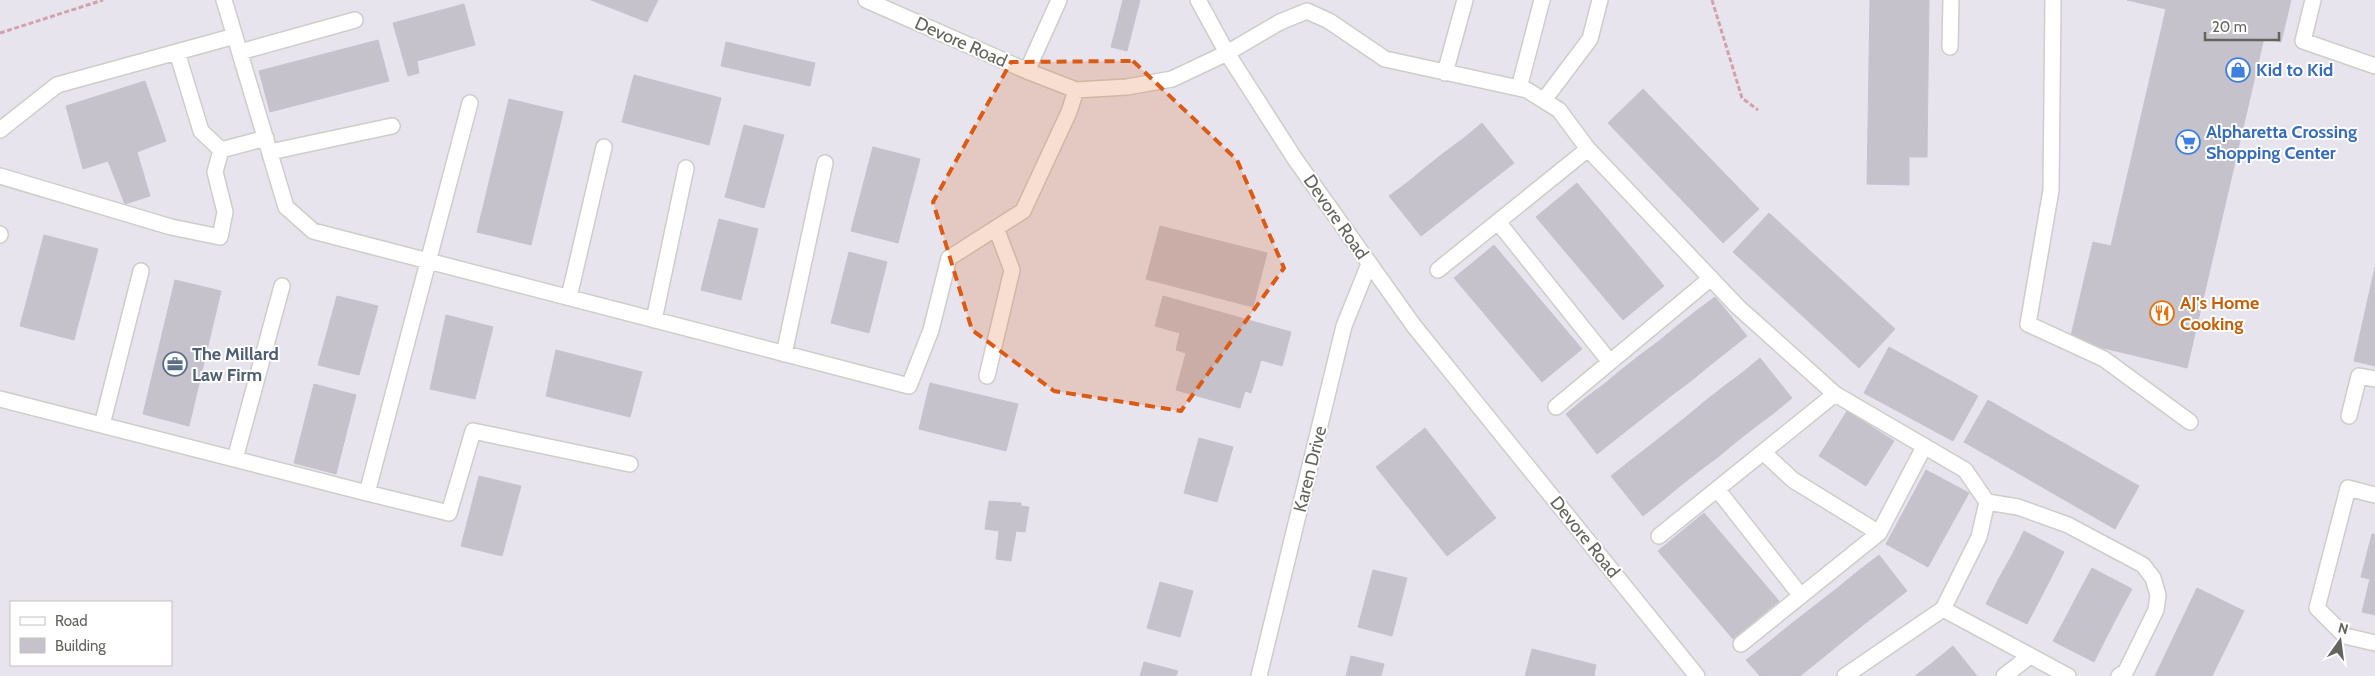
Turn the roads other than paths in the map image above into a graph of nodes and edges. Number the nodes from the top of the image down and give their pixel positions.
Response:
1 (224, 0) edge
2 (866, 0) edge
3 (1198, 0) edge
4 (1465, 0) edge
5 (1542, 0) edge
6 (1600, 0) edge
7 (1951, 0) edge
8 (2053, 0) edge
9 (2313, 0) edge
10 (1054, 2) edge
11 (1308, 6) edge
12 (355, 20) dead end
13 (235, 36) junction
14 (1950, 47) dead end
15 (177, 52) junction
16 (240, 52) junction
17 (1227, 53) junction
18 (2375, 66) edge
19 (1027, 71) junction
20 (1445, 73) junction
21 (1519, 88) junction
22 (1076, 90) junction
23 (1544, 100) junction
24 (470, 102) dead end
25 (392, 126) dead end
26 (0, 130) edge
27 (268, 145) junction
28 (604, 147) dead end
29 (1588, 149) junction
30 (220, 150) junction
31 (825, 163) dead end
32 (686, 168) dead end
33 (0, 176) edge
34 (1498, 222) junction
35 (996, 228) junction
36 (429, 261) junction
37 (1369, 264) junction
38 (141, 270) dead end
39 (1438, 270) dead end
40 (1711, 278) junction
41 (282, 286) dead end
42 (569, 297) junction
43 (654, 320) junction
44 (784, 354) junction
45 (1610, 362) junction
46 (987, 376) dead end
47 (2375, 379) edge
48 (1835, 394) junction
49 (0, 399) edge
50 (1556, 407) dead end
51 (2349, 416) dead end
52 (2190, 422) dead end
53 (102, 425) junction
54 (1924, 447) junction
55 (1763, 452) junction
56 (236, 459) junction
57 (630, 464) dead end
58 (1717, 489) junction
59 (367, 493) junction
60 (2375, 495) edge
61 (1987, 502) junction
62 (1879, 533) junction
63 (1659, 536) dead end
64 (1800, 596) junction
65 (1942, 609) junction
66 (2375, 643) edge
67 (1741, 644) dead end
68 (2030, 656) junction
69 (1259, 676) edge
70 (1697, 676) edge
71 (1845, 676) edge
72 (2004, 676) edge
73 (2068, 676) edge
74 (2120, 676) edge

1 - 13 street
2 - 19 street, Devore Road
3 - 17 street
4 - 20 street
5 - 21 street
6 - 23 street
7 - 14 street
8 - 52 street
9 - 18 street
10 - 19 street
11 - 17 street
11 - 20 street
12 - 16 street
13 - 15 street
13 - 16 street
15 - 26 street
15 - 30 street
16 - 27 street
17 - 22 street, Devore Road
17 - 37 street, Devore Road
19 - 22 street, Devore Road
20 - 21 street
21 - 23 street
22 - 35 street
23 - 29 street
24 - 36 street
25 - 27 street
27 - 30 street
27 - 36 street
28 - 42 street
29 - 34 street
29 - 40 street
30 - 33 street
31 - 44 street
32 - 43 street
34 - 39 street
34 - 45 street
35 - 44 street
35 - 46 street
36 - 42 street
36 - 59 street
37 - 69 street, Karen Drive
37 - 70 street, Devore Road
38 - 53 street
40 - 45 street
40 - 48 street
41 - 56 street
42 - 43 street
43 - 44 street
45 - 50 street
47 - 51 street
48 - 54 street
48 - 55 street
49 - 53 street
53 - 56 street
54 - 61 street
54 - 62 street
55 - 58 street
55 - 62 street
56 - 59 street
57 - 59 street
58 - 63 street
58 - 64 street
60 - 66 street
61 - 65 street
61 - 74 street
62 - 64 street
64 - 67 street
65 - 68 street
65 - 71 street
68 - 72 street
68 - 73 street

